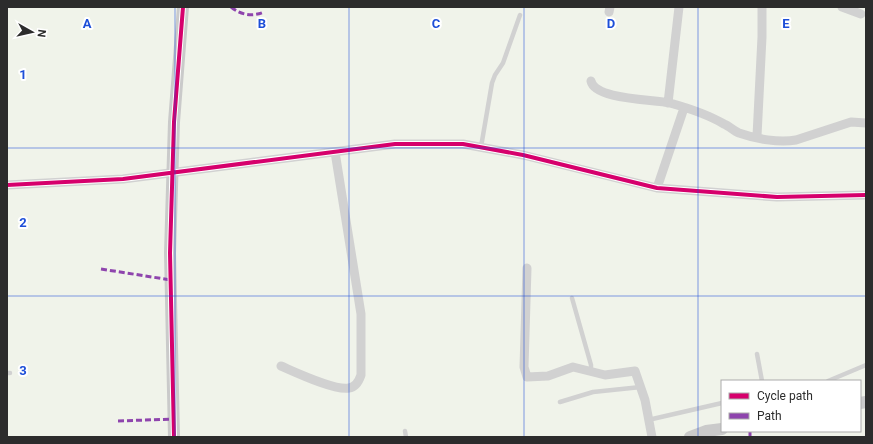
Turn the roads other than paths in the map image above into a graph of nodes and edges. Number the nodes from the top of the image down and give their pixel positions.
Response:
1 (183, 7) edge
2 (679, 7) edge
3 (762, 7) edge
4 (842, 7) edge
5 (860, 14) dead end
6 (520, 15) dead end
7 (591, 82) dead end
8 (668, 103) junction
9 (684, 108) junction
10 (866, 123) edge
11 (757, 136) junction
12 (481, 147) junction
13 (335, 152) junction
14 (172, 173) junction
15 (7, 185) edge
16 (657, 188) junction
17 (866, 195) edge
18 (526, 268) dead end
19 (572, 298) dead end
20 (757, 354) dead end
21 (866, 365) edge
22 (281, 366) dead end
23 (591, 372) junction
24 (762, 380) edge
25 (830, 380) edge
26 (641, 387) junction
27 (560, 402) dead end
28 (721, 403) edge
29 (650, 429) edge
30 (721, 429) edge
31 (405, 431) dead end
32 (174, 437) edge
33 (406, 437) edge
34 (690, 437) edge

1 - 14 street
2 - 8 street
3 - 11 street
4 - 5 street
6 - 12 lane
7 - 8 street
8 - 9 street
9 - 11 street
9 - 16 street
10 - 11 street
12 - 13 street
12 - 16 street
13 - 14 street
13 - 22 street
14 - 15 street
14 - 32 street
16 - 17 street
18 - 23 street
19 - 23 lane
20 - 24 lane
21 - 25 lane
23 - 26 street
26 - 27 lane
26 - 29 street
28 - 29 lane
30 - 34 street
31 - 33 lane

